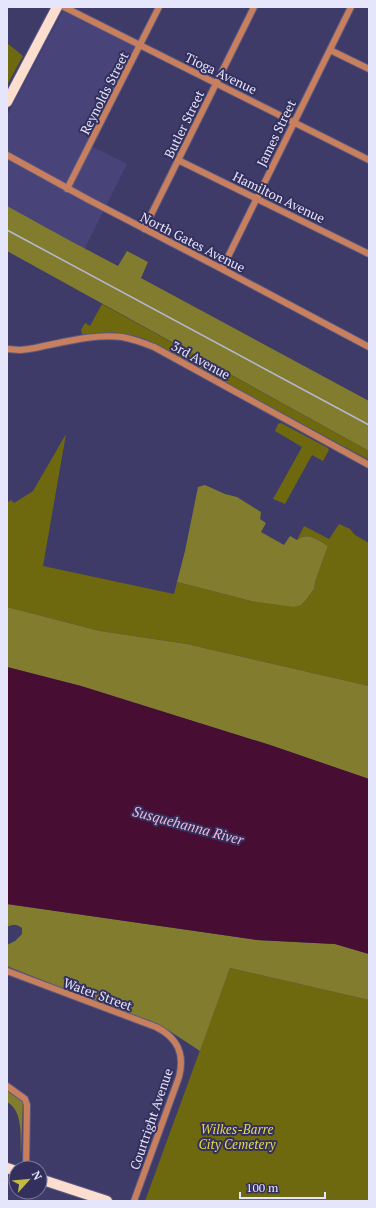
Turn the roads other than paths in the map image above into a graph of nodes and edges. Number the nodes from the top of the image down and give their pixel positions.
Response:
1 (57, 7) edge
2 (64, 7) edge
3 (159, 7) edge
4 (254, 7) edge
5 (351, 7) edge
6 (140, 45) junction
7 (330, 50) junction
8 (369, 70) edge
9 (216, 83) junction
10 (7, 102) edge
11 (294, 121) junction
12 (7, 155) edge
13 (178, 160) junction
14 (369, 160) edge
15 (67, 189) junction
16 (257, 199) junction
17 (144, 229) junction
18 (369, 254) edge
19 (222, 269) junction
20 (369, 347) edge
21 (7, 349) edge
22 (369, 465) edge
23 (7, 971) edge
24 (176, 1044) joint
25 (7, 1086) edge
26 (26, 1160) edge
27 (48, 1182) edge
28 (107, 1201) edge
29 (134, 1201) edge

1 - 10 main road
2 - 6 street, Tioga Avenue
3 - 6 street, Reynolds Street
4 - 9 street, Butler Street
5 - 7 street, James Street
6 - 9 street, Tioga Avenue
6 - 15 street, Reynolds Street
7 - 8 street
7 - 11 street, James Street
9 - 11 street, Tioga Avenue
9 - 13 street, Butler Street
11 - 14 street, Tioga Avenue
11 - 16 street, James Street
12 - 15 street, North Gates Avenue
13 - 16 street, Hamilton Avenue
13 - 17 street, Butler Street
15 - 17 street, North Gates Avenue
16 - 18 street, Hamilton Avenue
16 - 19 street, James Street
17 - 19 street, North Gates Avenue
19 - 20 street, North Gates Avenue
21 - 22 street, 3rd Avenue
23 - 24 street, Water Street
24 - 29 street, Courtright Avenue
25 - 26 street
27 - 28 main road

